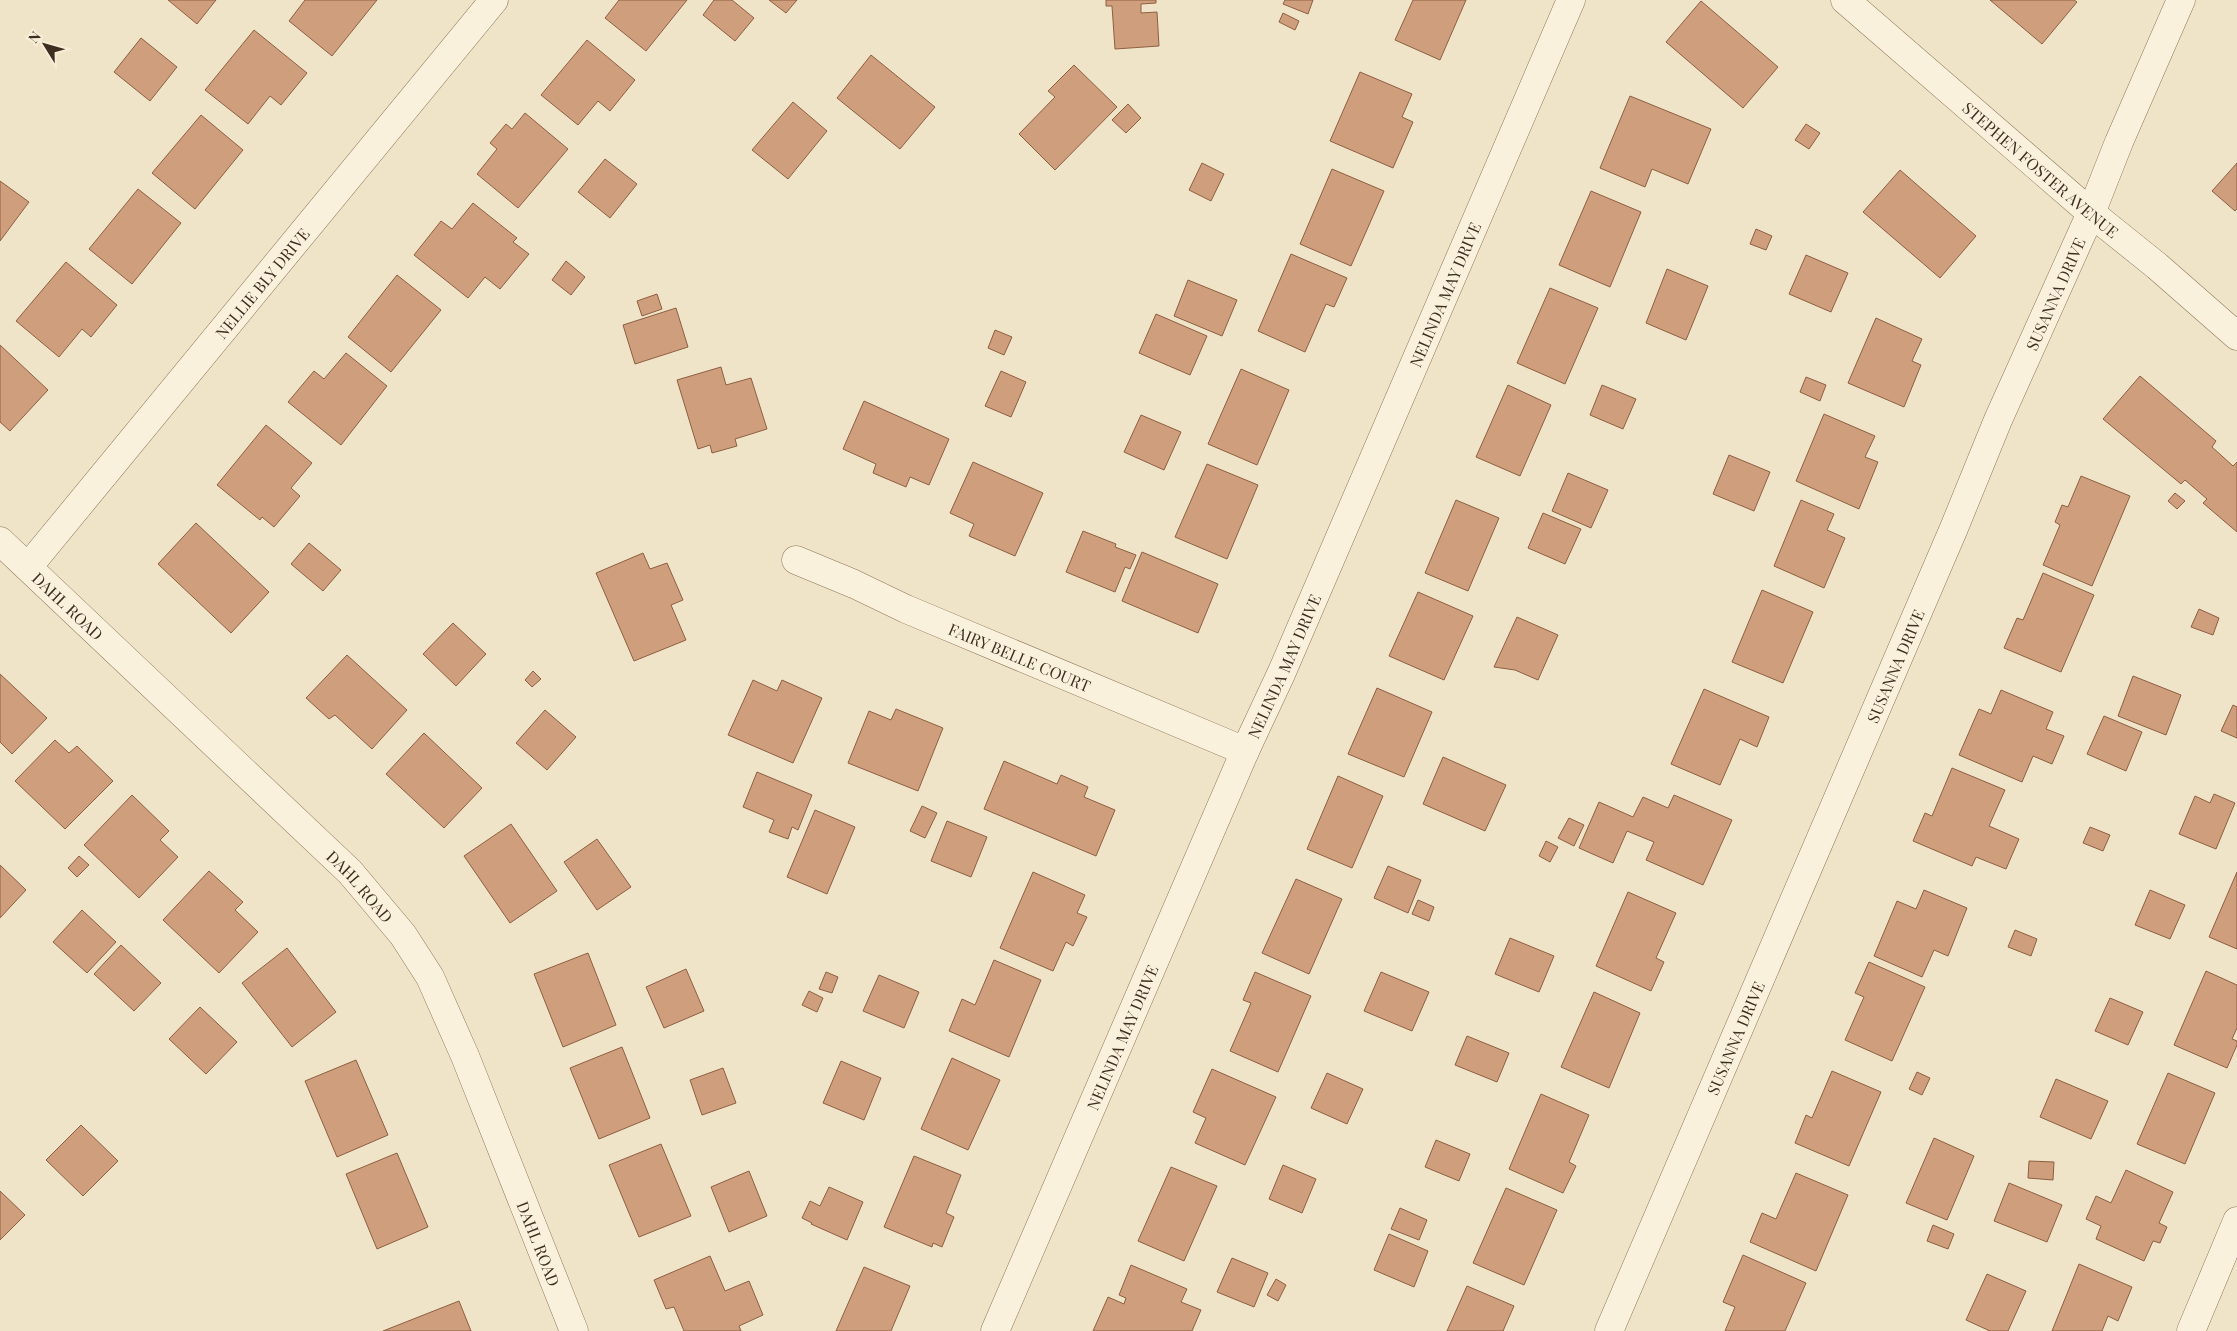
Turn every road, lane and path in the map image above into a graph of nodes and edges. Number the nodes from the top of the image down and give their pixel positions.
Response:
1 (494, 0) edge
2 (1571, 0) edge
3 (1845, 0) edge
4 (2181, 0) edge
5 (2091, 213) junction
6 (2237, 336) edge
7 (0, 541) edge
8 (796, 560) dead end
9 (28, 567) junction
10 (1245, 751) junction
11 (2237, 1221) edge
12 (574, 1331) edge
13 (995, 1331) edge
14 (1609, 1331) edge
15 (2191, 1331) edge

1 - 9 street, NELLIE BLY DRIVE
2 - 10 street, NELINDA MAY DRIVE
3 - 5 street, STEPHEN FOSTER AVENUE
4 - 5 street, SUSANNA DRIVE
5 - 6 street, STEPHEN FOSTER AVENUE
5 - 14 street, SUSANNA DRIVE
7 - 9 street, DAHL ROAD
8 - 10 street, FAIRY BELLE COURT
9 - 12 street, DAHL ROAD
10 - 13 street, NELINDA MAY DRIVE
11 - 15 street

